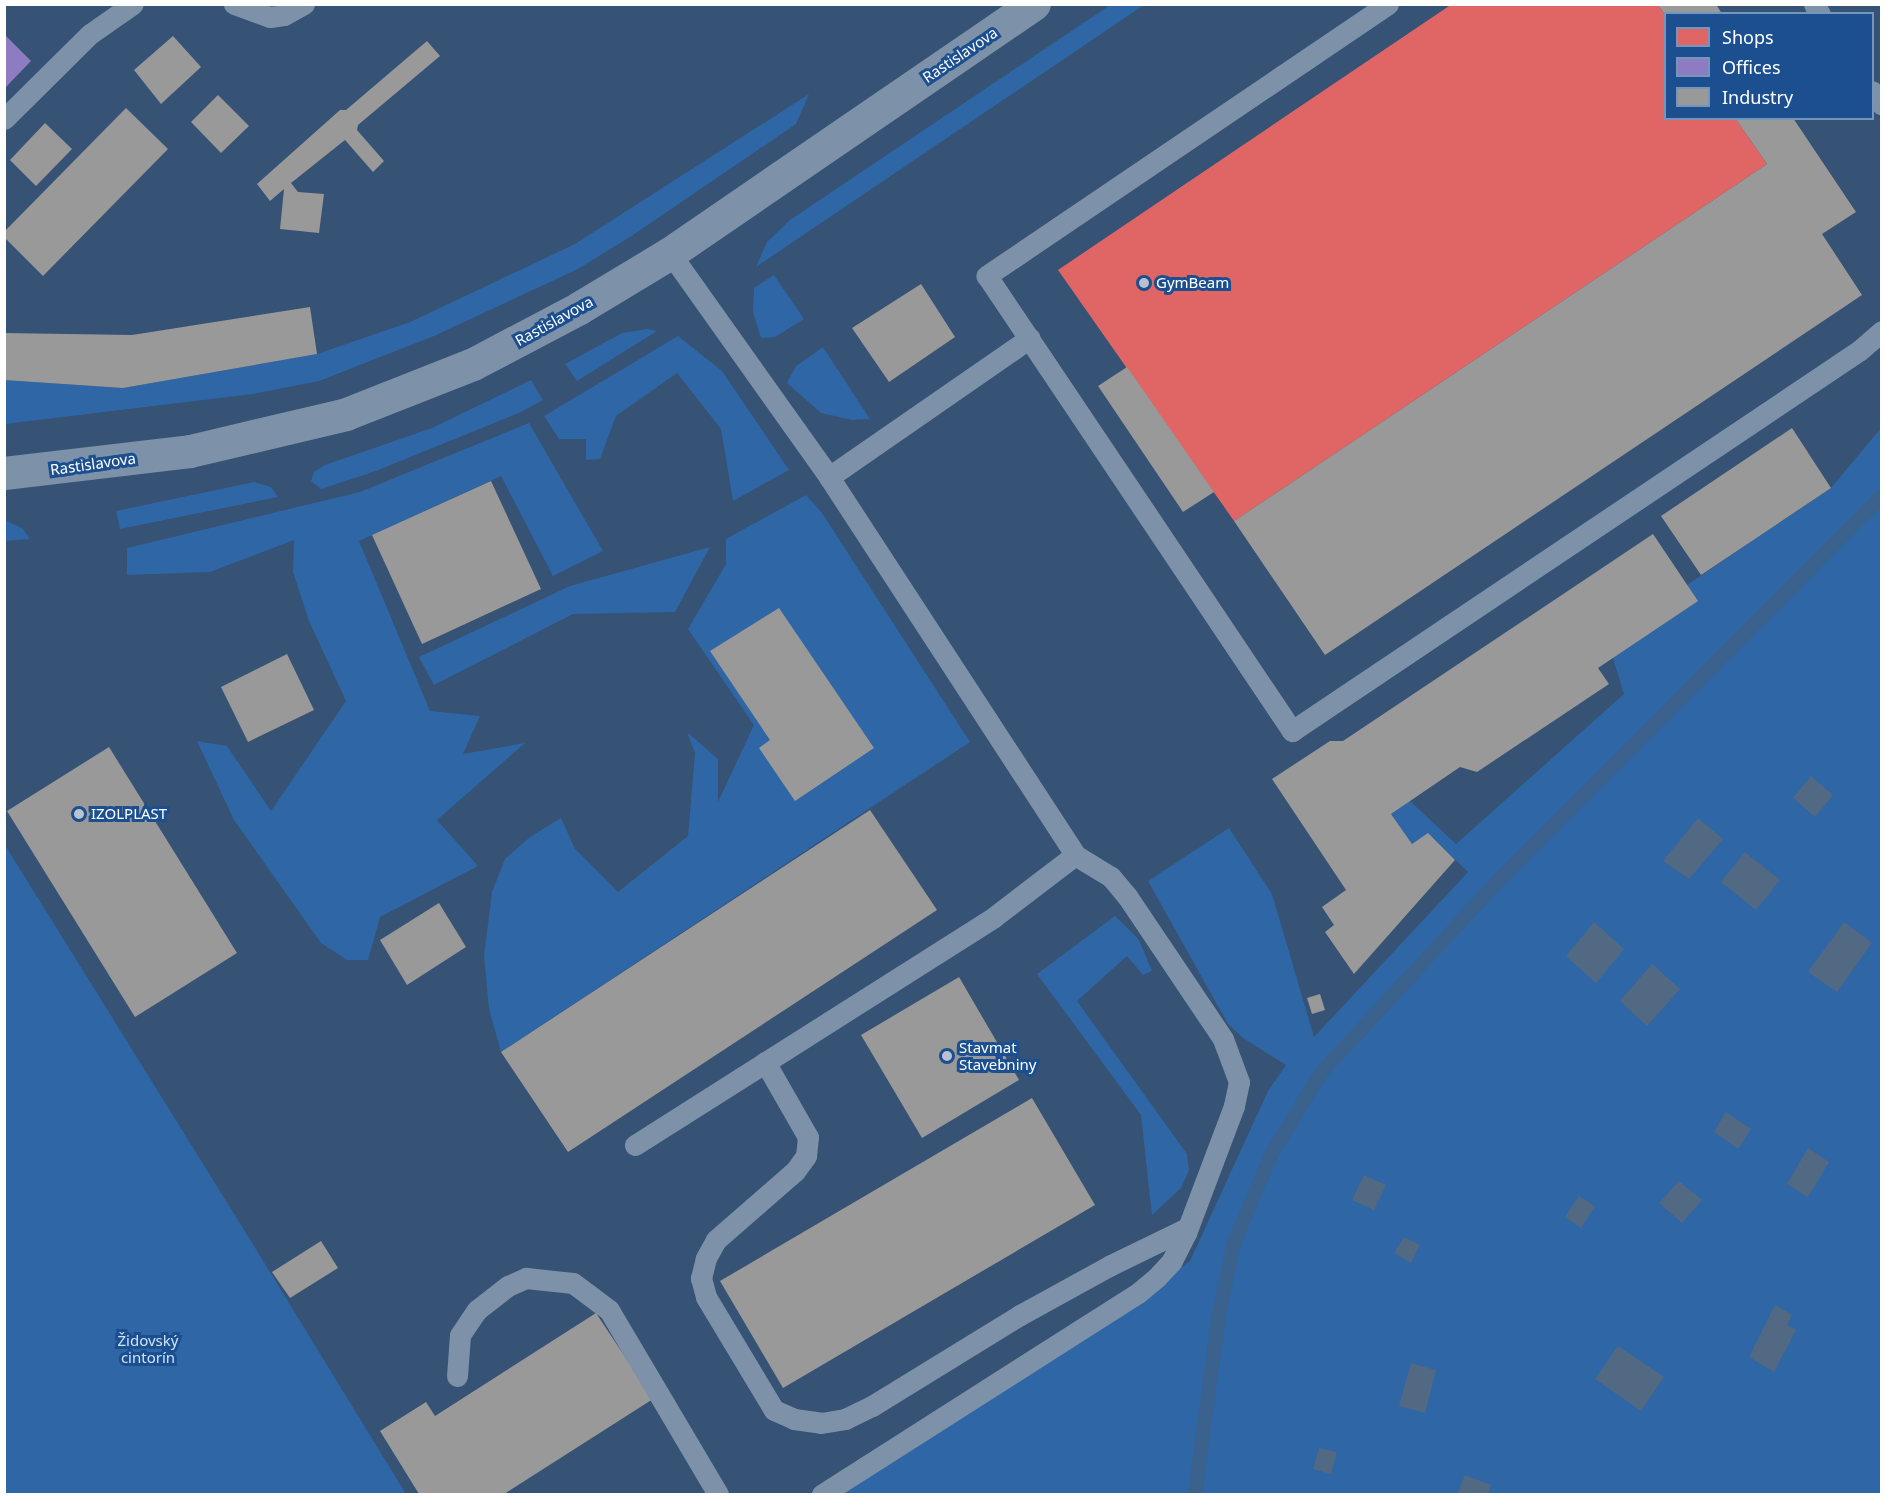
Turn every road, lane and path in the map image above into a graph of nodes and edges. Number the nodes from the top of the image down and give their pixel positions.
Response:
1 (133, 4) edge
2 (234, 4) edge
3 (304, 4) edge
4 (1034, 4) edge
5 (1388, 4) edge
6 (4, 119) edge
7 (670, 253) junction
8 (1881, 331) edge
9 (1030, 338) junction
10 (4, 473) edge
11 (829, 477) junction
12 (1075, 855) junction
13 (765, 1062) junction
14 (635, 1145) dead end
15 (1187, 1228) junction
16 (457, 1376) dead end
17 (718, 1494) edge
18 (822, 1494) edge

1 - 6 lane
2 - 3 lane
4 - 7 street, Rastislavova
5 - 9 lane
7 - 10 street, Rastislavova
7 - 11 lane
8 - 9 lane
9 - 11 lane
11 - 12 lane
12 - 13 lane
12 - 15 lane
13 - 14 lane
13 - 15 lane
15 - 18 lane
16 - 17 lane

